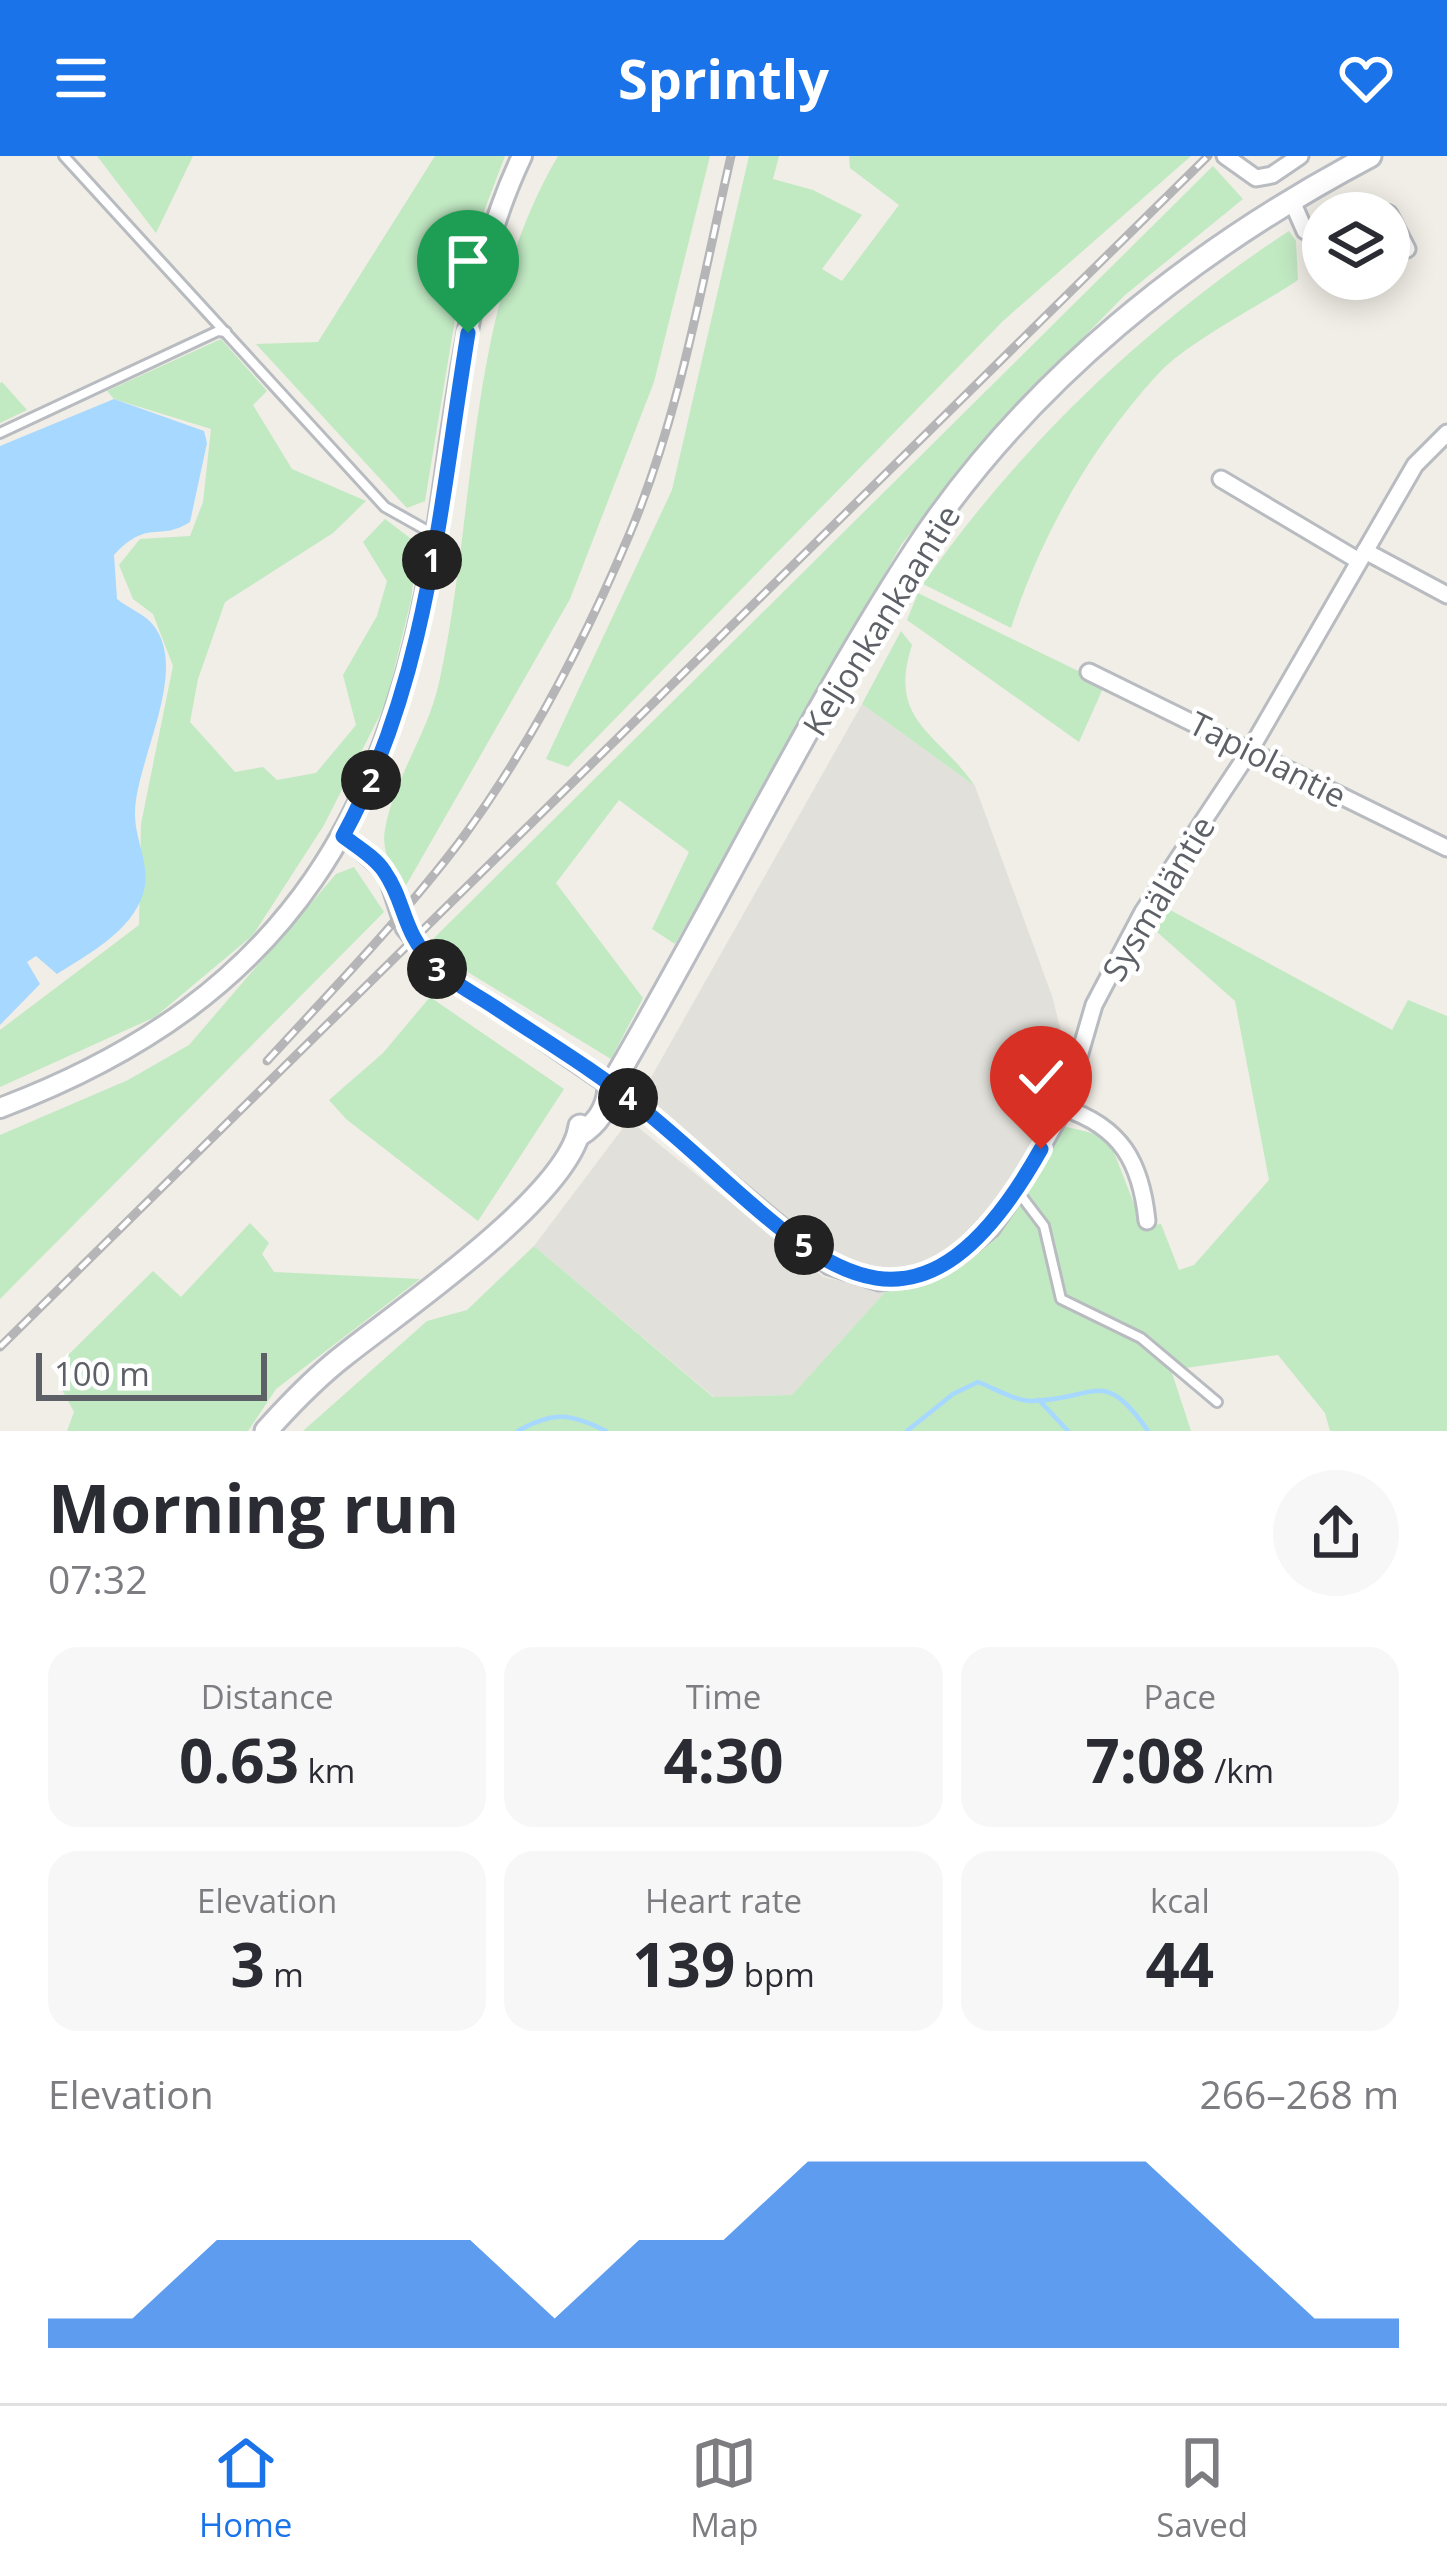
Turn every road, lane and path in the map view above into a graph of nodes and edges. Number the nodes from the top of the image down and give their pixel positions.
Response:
1 (64, 156) edge
2 (522, 156) edge
3 (1300, 156) edge
4 (1226, 157) edge
5 (1358, 159) edge
6 (1291, 200) junction
7 (1302, 223) edge
8 (228, 332) junction
9 (1447, 433) edge
10 (0, 434) edge
11 (1221, 478) dead end
12 (436, 535) junction
13 (1362, 556) junction
14 (1447, 595) edge
15 (1089, 672) dead end
16 (1249, 752) junction
17 (343, 836) junction
18 (1447, 848) edge
19 (610, 1087) junction
20 (0, 1108) edge
21 (1064, 1108) junction
22 (1017, 1191) junction
23 (1147, 1221) dead end
24 (1217, 1402) dead end
25 (266, 1431) edge

1 - 8 lane
2 - 12 street
3 - 4 street
5 - 6 main road, Keljonkankaantie
6 - 7 street
6 - 19 main road, Keljonkankaantie
8 - 10 lane
8 - 12 lane
9 - 13 street, Sysmäläntie
11 - 13 street
12 - 17 street
13 - 14 street
13 - 16 street, Sysmäläntie
15 - 16 street, Tapiolantie
16 - 18 street, Tapiolantie
16 - 21 street, Sysmäläntie
17 - 19 street, Sysmäläntie
17 - 20 street
19 - 22 street, Sysmäläntie
19 - 25 main road, Keljonkankaantie
21 - 22 street, Sysmäläntie
21 - 23 street
22 - 24 lane

